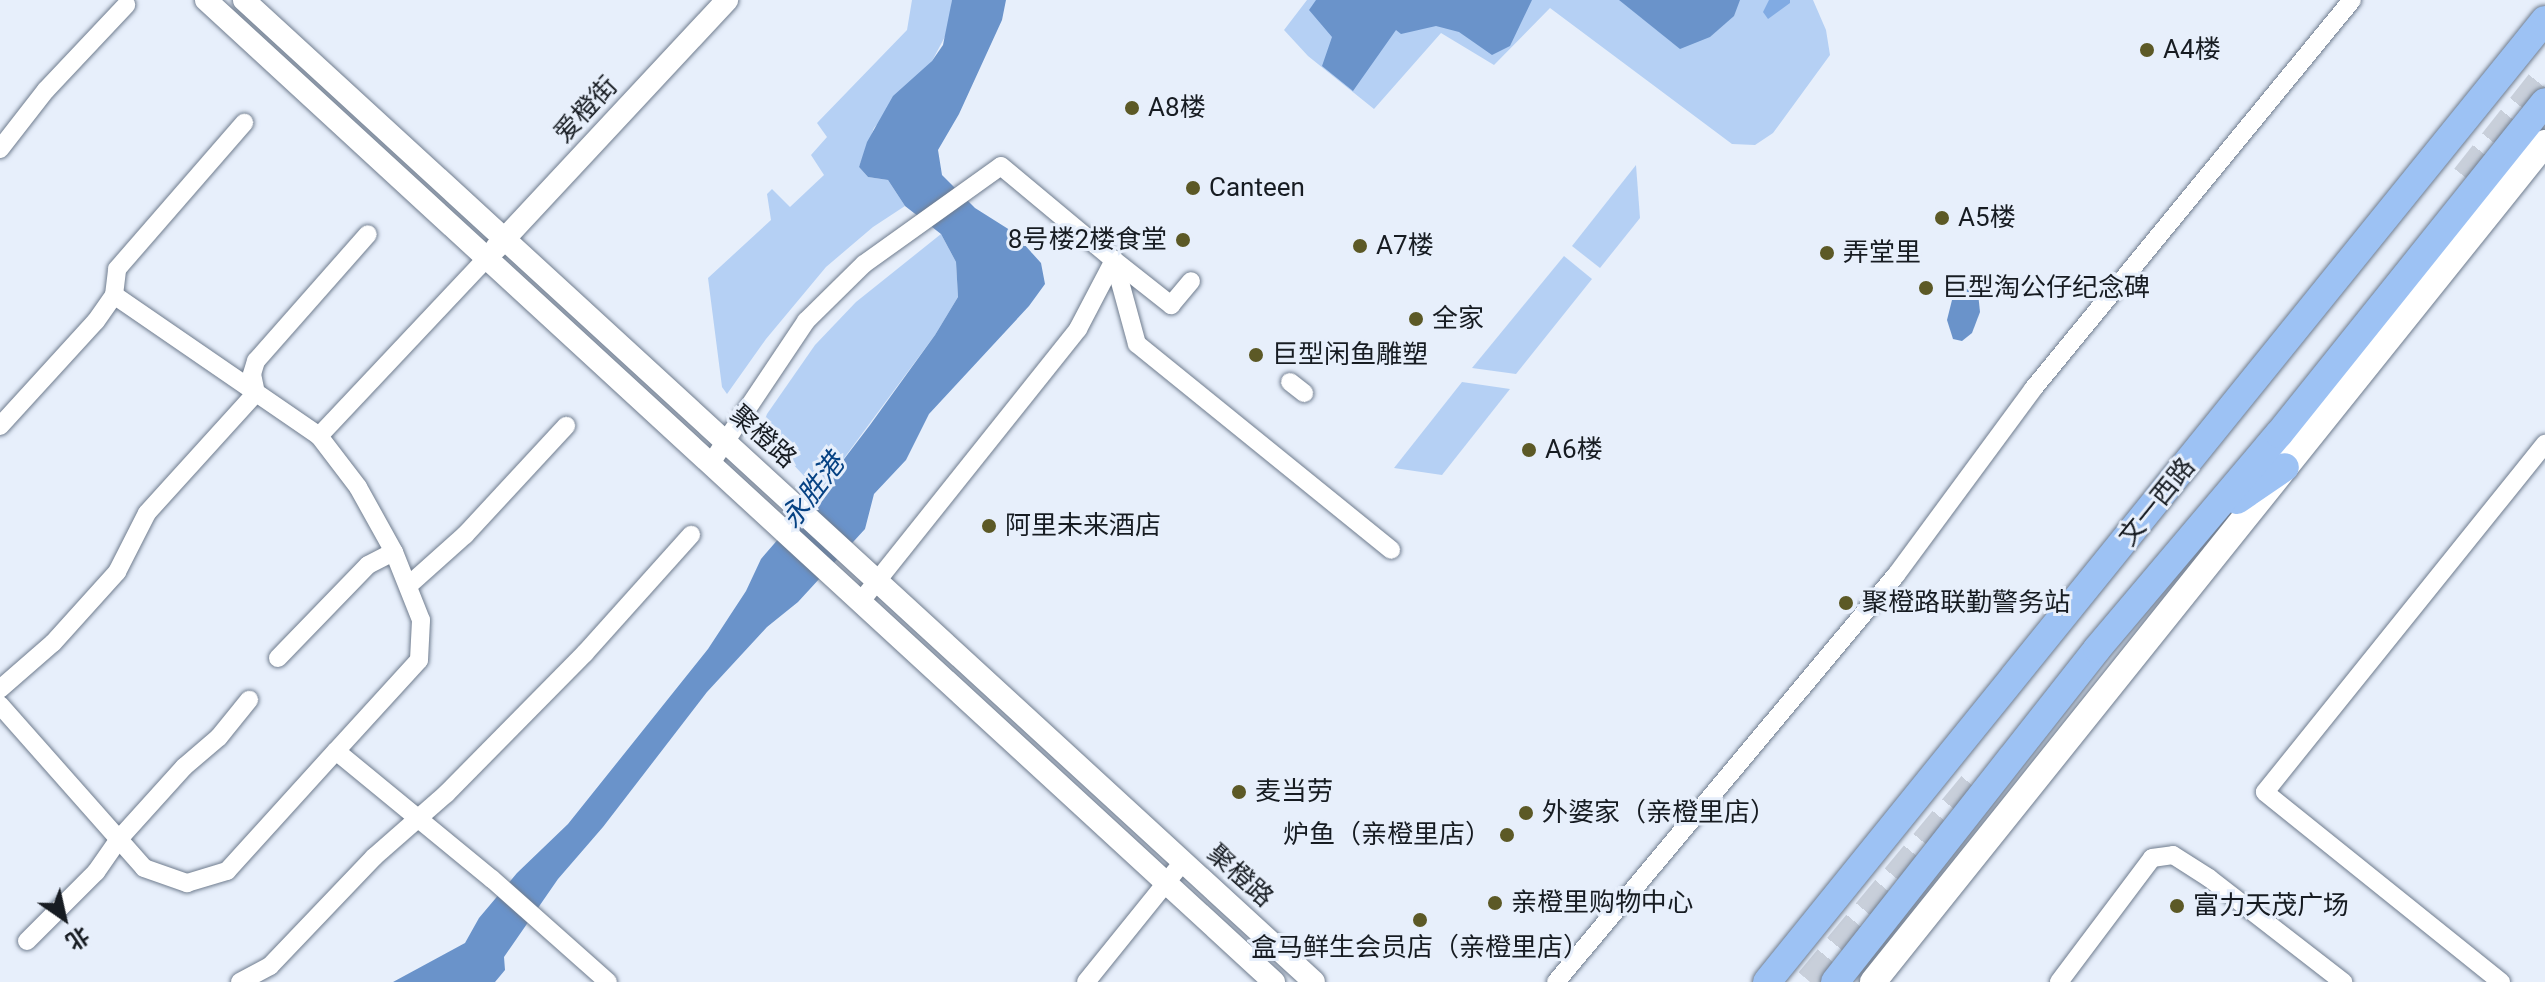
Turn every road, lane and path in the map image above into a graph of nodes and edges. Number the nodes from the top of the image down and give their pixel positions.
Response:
1 (206, 0) edge
2 (244, 0) edge
3 (727, 0) edge
4 (2352, 0) edge
5 (126, 5) dead end
6 (2545, 20) edge
7 (2545, 102) edge
8 (244, 123) dead end
9 (2545, 143) edge
10 (0, 149) edge
11 (368, 234) dead end
12 (505, 239) junction
13 (487, 258) junction
14 (1114, 260) junction
15 (1191, 281) dead end
16 (114, 295) junction
17 (256, 393) junction
18 (0, 426) edge
19 (566, 426) dead end
20 (319, 436) junction
21 (726, 441) junction
22 (2545, 444) edge
23 (711, 463) junction
24 (2285, 467) junction
25 (2207, 521) junction
26 (691, 535) dead end
27 (1391, 550) dead end
28 (394, 552) junction
29 (878, 580) junction
30 (409, 585) junction
31 (861, 601) junction
32 (278, 658) dead end
33 (0, 689) edge
34 (249, 700) dead end
35 (0, 705) edge
36 (336, 751) junction
37 (418, 817) junction
38 (119, 839) junction
39 (1183, 862) junction
40 (1167, 882) junction
41 (27, 941) dead end
42 (2320, 975) edge
43 (1771, 979) edge
44 (240, 982) edge
45 (608, 982) edge
46 (1086, 982) edge
47 (1274, 982) edge
48 (1314, 982) edge
49 (1556, 982) edge
50 (1835, 982) edge
51 (1873, 982) edge
52 (2059, 982) edge
53 (2343, 982) edge
54 (2501, 982) edge

1 - 13 street, 聚橙路
2 - 12 street, 聚橙路
3 - 12 street, 爱橙街
4 - 49 street
5 - 10 street
6 - 43 main road, 文一西路
7 - 25 main road, 文一西路
8 - 16 street
9 - 24 main road
11 - 17 street
12 - 13 street, 爱橙街
12 - 21 street, 聚橙路
13 - 20 street
13 - 23 street, 聚橙路
14 - 15 street
14 - 21 street
14 - 27 street
14 - 29 street
16 - 17 street
16 - 18 street
17 - 20 street
17 - 33 street
19 - 30 street
20 - 28 street
21 - 23 street
21 - 29 street, 聚橙路
22 - 54 street
23 - 31 street, 聚橙路
24 - 25 main road
24 - 51 main road
25 - 50 main road, 文一西路
26 - 37 street
28 - 30 street
28 - 32 street
29 - 31 street
29 - 39 street, 聚橙路
30 - 36 street
31 - 40 street, 聚橙路
34 - 38 street
35 - 38 street
36 - 37 street
36 - 38 street
37 - 44 street
37 - 45 street
38 - 41 street
39 - 40 street
39 - 48 street, 聚橙路
40 - 46 street
40 - 47 street, 聚橙路
42 - 52 street
42 - 53 street

